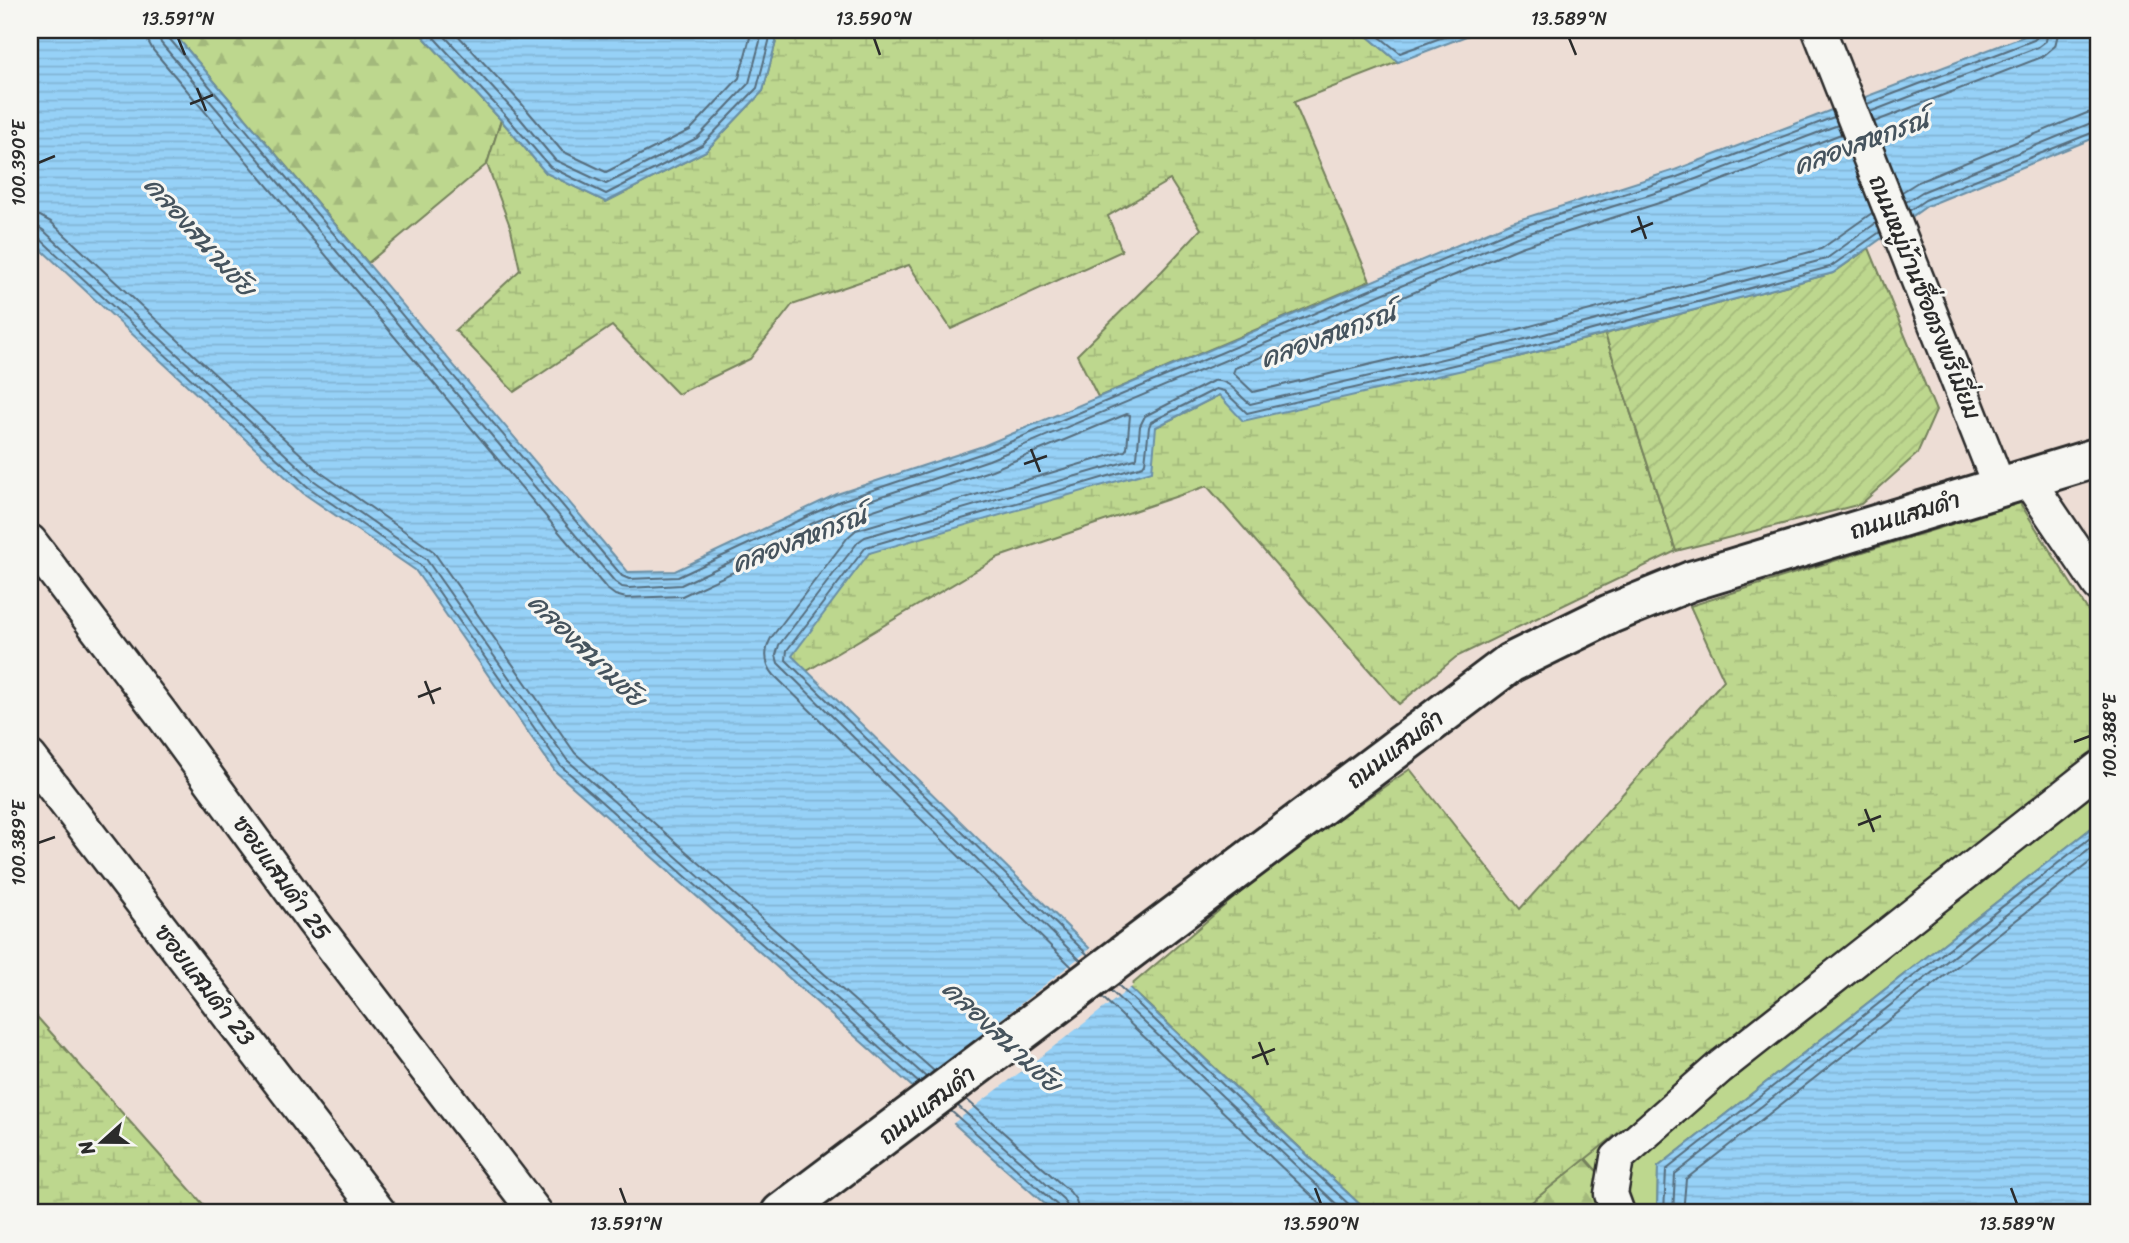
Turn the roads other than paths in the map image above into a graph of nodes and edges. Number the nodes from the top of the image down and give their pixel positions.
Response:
1 (1822, 38) edge
2 (2099, 457) edge
3 (2014, 483) junction
4 (30, 541) edge
5 (2099, 585) edge
6 (30, 757) edge
7 (2099, 768) edge
8 (380, 1213) edge
9 (536, 1213) edge
10 (781, 1213) edge
11 (1618, 1213) edge

1 - 3 street, ถนนหมู่บ้านซื่อตรงพรีเมี่ยม
2 - 3 street, ถนนแสมดำ
3 - 5 street, ถนนหมู่บ้านซื่อตรงพรีเมี่ยม
3 - 10 street, ถนนแสมดำ
4 - 9 street, ซอยแสมดำ 25
6 - 8 street, ซอยแสมดำ 23
7 - 11 street

